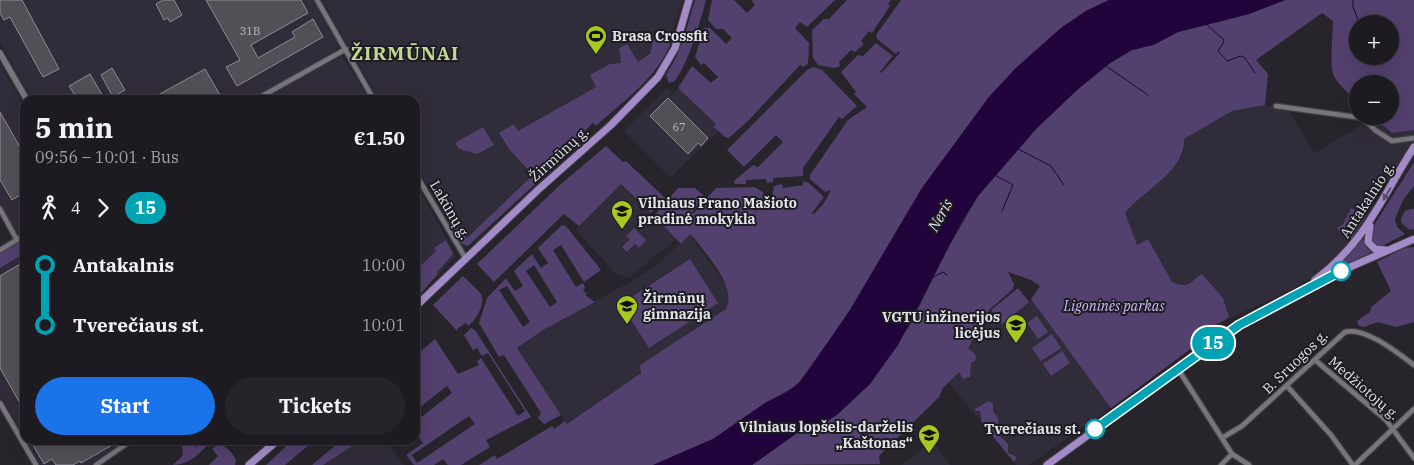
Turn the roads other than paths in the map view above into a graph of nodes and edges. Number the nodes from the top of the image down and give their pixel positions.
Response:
1 (317, 0) edge
2 (689, 0) edge
3 (346, 49) junction
4 (0, 53) edge
5 (24, 95) edge
6 (264, 95) edge
7 (371, 95) edge
8 (1276, 106) dead end
9 (1414, 138) edge
10 (1414, 147) edge
11 (1414, 158) edge
12 (1401, 170) junction
13 (420, 181) edge
14 (0, 209) edge
15 (1373, 218) junction
16 (20, 238) edge
17 (1414, 239) edge
18 (17, 240) junction
19 (0, 250) edge
20 (1387, 250) junction
21 (466, 259) junction
22 (1288, 298) junction
23 (420, 302) edge
24 (1315, 360) junction
25 (1414, 364) edge
26 (1178, 369) junction
27 (1288, 386) junction
28 (0, 403) edge
29 (1414, 410) edge
30 (1393, 428) junction
31 (20, 437) edge
32 (1222, 438) junction
33 (24, 445) edge
34 (125, 445) edge
35 (267, 445) edge
36 (272, 445) edge
37 (1232, 454) junction
38 (1414, 458) edge
39 (250, 464) edge
40 (36, 465) edge
41 (96, 465) edge
42 (1047, 465) edge
43 (1221, 465) edge
44 (1248, 465) edge
45 (1354, 465) edge

1 - 3 street
2 - 21 main road, Žirmūnų g.
3 - 6 street
3 - 7 street
4 - 5 street
8 - 9 street
10 - 12 main road, Antakalnio g.
11 - 12 main road
12 -> 15 main road, Antakalnio g.
13 - 21 street, Lakūnų g.
14 - 18 street
15 - 20 main road
15 - 22 main road, Antakalnio g.
16 - 18 street
17 - 20 main road, Antakalnio g.
18 - 19 street
20 - 22 main road, Antakalnio g.
21 - 23 main road, Žirmūnų g.
22 - 26 main road, Antakalnio g.
24 - 25 street, B. Sruogos g.
24 - 27 street, B. Sruogos g.
24 - 30 street, Medžiotojų g.
26 - 32 street
26 - 42 main road, Antakalnio g.
27 - 32 street, B. Sruogos g.
27 - 45 street
28 - 31 street
29 - 30 street
30 - 38 street, Medžiotojų g.
30 - 45 street
32 - 37 street
33 - 40 street
34 - 41 street
35 - 39 main road
36 - 39 main road
37 - 43 street
37 - 44 street

